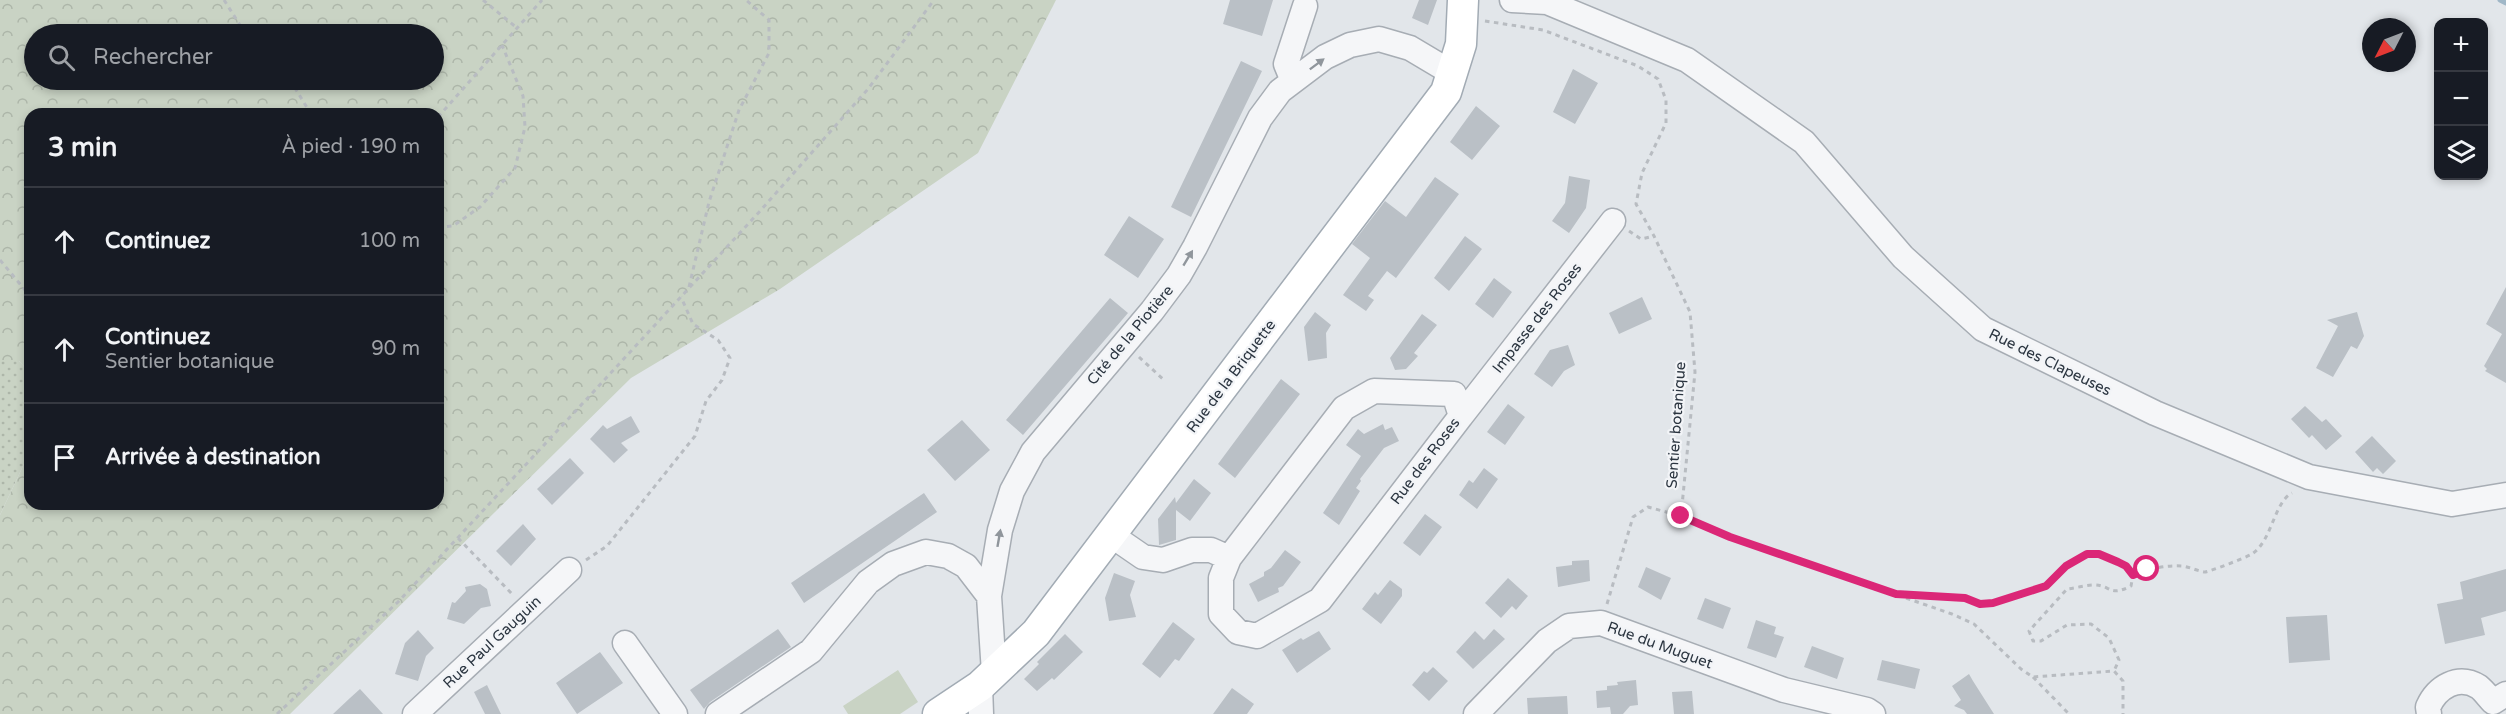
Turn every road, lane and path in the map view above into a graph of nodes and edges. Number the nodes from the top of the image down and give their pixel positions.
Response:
1 (224, 0) edge
2 (483, 0) edge
3 (542, 0) edge
4 (746, 0) edge
5 (934, 0) edge
6 (1512, 0) edge
7 (1305, 6) dead end
8 (1463, 9) edge
9 (239, 24) edge
10 (518, 28) junction
11 (502, 45) junction
12 (1452, 73) junction
13 (1293, 81) junction
14 (296, 90) edge
15 (307, 108) edge
16 (444, 110) edge
17 (1613, 221) joint
18 (444, 227) edge
19 (1654, 236) junction
20 (0, 260) edge
21 (24, 289) edge
22 (688, 289) junction
23 (681, 297) junction
24 (1124, 344) junction
25 (1164, 380) dead end
26 (1461, 416) junction
27 (2309, 477) junction
28 (2506, 495) edge
29 (1681, 516) junction
30 (1111, 535) junction
31 (458, 538) junction
32 (1229, 558) junction
33 (569, 570) joint
34 (2133, 575) junction
35 (1896, 594) junction
36 (989, 596) junction
37 (527, 609) junction
38 (1601, 622) junction
39 (625, 643) dead end
40 (2114, 671) junction
41 (2033, 676) junction
42 (985, 691) edge
43 (2502, 701) edge
44 (277, 714) edge
45 (415, 714) edge
46 (675, 714) edge
47 (718, 714) edge
48 (938, 714) edge
49 (1476, 714) edge
50 (1873, 714) edge
51 (2069, 714) edge
52 (2123, 714) edge
53 (2429, 714) edge

1 - 9 path
2 - 10 path
3 - 10 path
4 - 22 path
5 - 22 path
6 - 27 street, Rue des Clapeuses
7 - 13 street
8 - 12 main road, Rue de la Briquette
8 - 19 path, Sentier botanique
10 - 11 path
11 - 16 path
11 - 18 path
13 -> 12 street, Cité de la Piotière
12 - 30 main road, Rue de la Briquette
24 -> 13 street, Cité de la Piotière
14 - 15 path
17 - 19 path
17 - 26 street, Impasse des Roses
19 - 29 path, Sentier botanique
20 - 21 path
22 - 23 path
23 - 31 path
23 - 33 path
24 - 25 path
36 -> 24 street, Cité de la Piotière
26 - 32 street, Rue des Roses
26 - 32 street, Rue des Roses
27 - 28 street, Rue des Clapeuses
27 - 34 path
29 - 35 path
29 - 38 path
30 - 32 street
30 - 42 main road, Rue de la Briquette
31 - 37 path
31 - 44 path
33 - 37 street, Rue Paul Gauguin
34 - 35 path
34 - 40 path
35 - 41 path
36 - 42 street, Cité de la Piotière
36 - 47 street
37 - 45 street, Rue Paul Gauguin
38 - 49 street, Rue du Muguet
38 - 50 street, Rue du Muguet
39 - 46 street
40 - 41 path
40 - 52 path
41 - 51 path
42 - 48 main road, Rue de la Briquette
43 - 53 street

